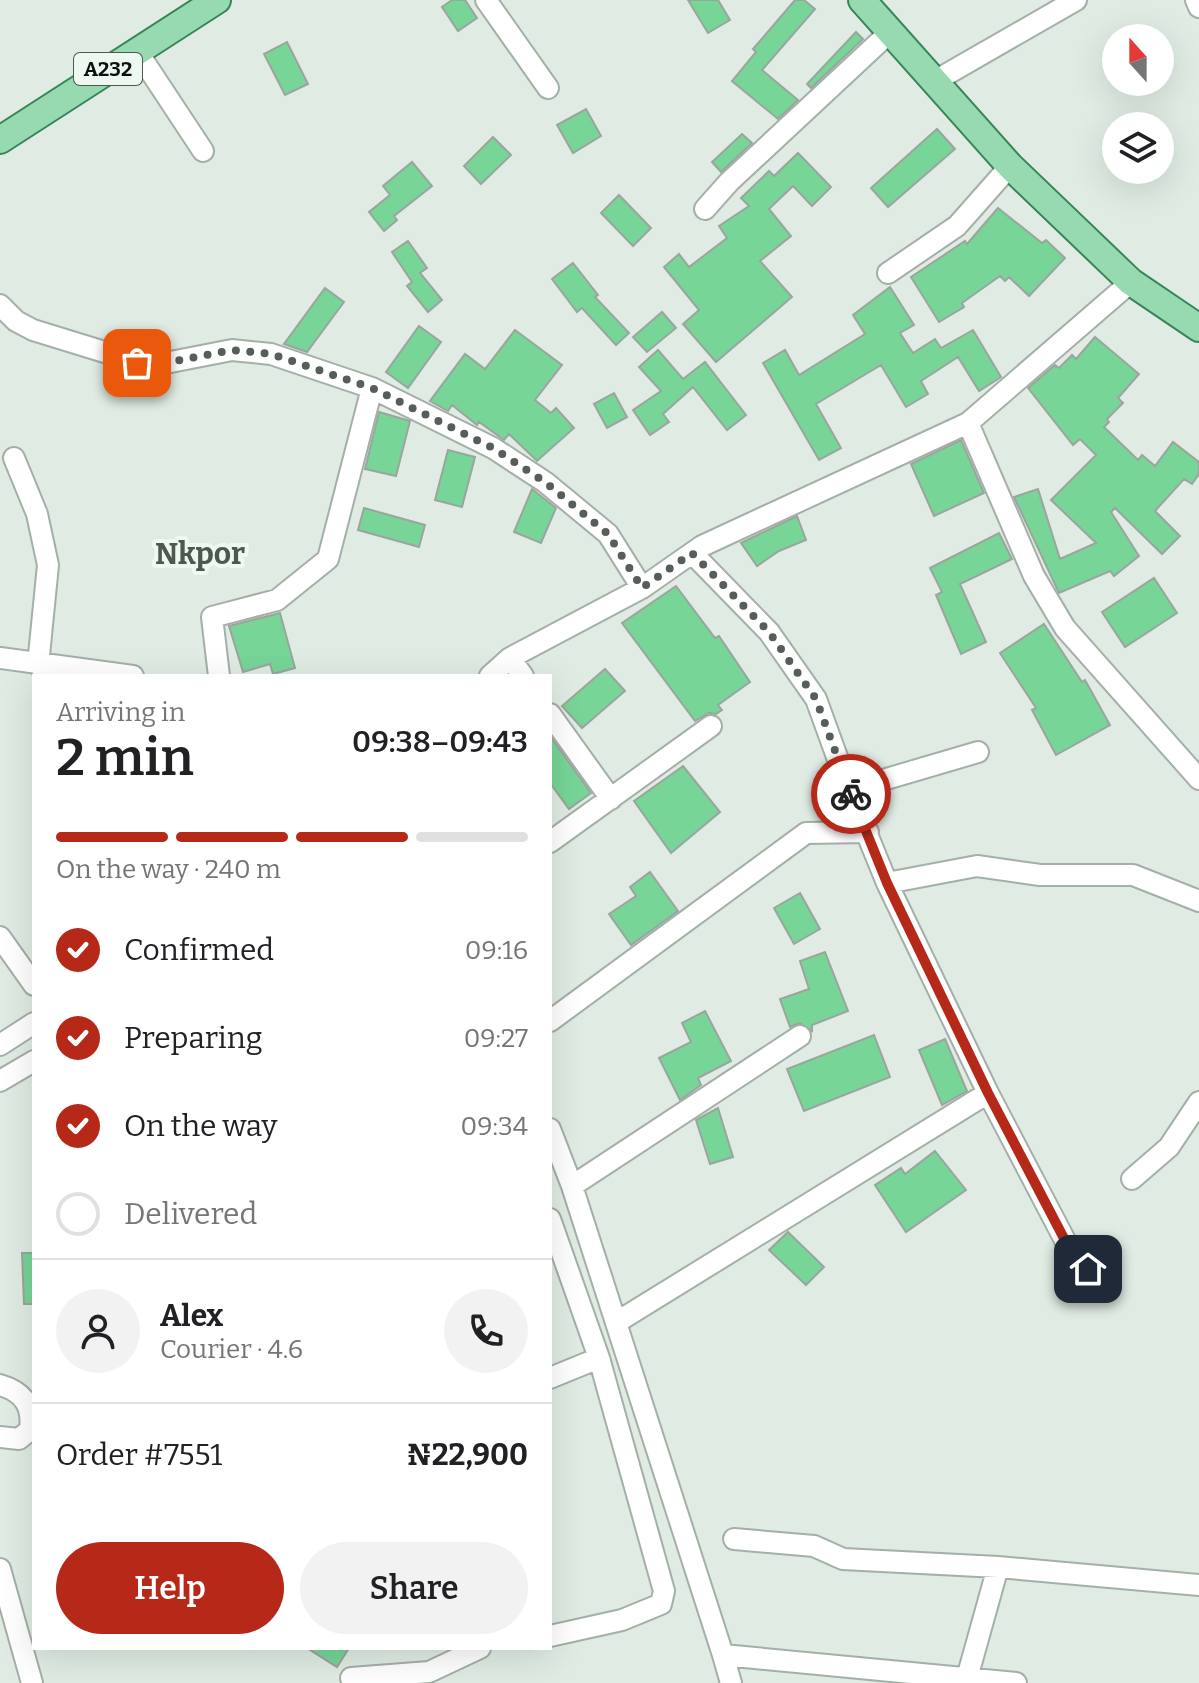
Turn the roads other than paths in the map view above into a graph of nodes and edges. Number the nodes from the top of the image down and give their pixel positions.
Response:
1 (217, 0) edge
2 (486, 0) edge
3 (862, 0) edge
4 (1076, 0) edge
5 (1196, 0) edge
6 (1199, 7) edge
7 (889, 33) junction
8 (137, 51) junction
9 (935, 81) junction
10 (548, 88) dead end
11 (0, 140) edge
12 (203, 151) dead end
13 (1010, 166) junction
14 (705, 209) dead end
15 (888, 273) dead end
16 (1131, 282) junction
17 (0, 305) edge
18 (1199, 328) edge
19 (372, 388) junction
20 (968, 423) junction
21 (14, 458) dead end
22 (692, 553) junction
23 (642, 588) junction
24 (0, 658) edge
25 (510, 658) junction
26 (38, 665) junction
27 (116, 674) edge
28 (219, 674) edge
29 (492, 674) edge
30 (522, 674) edge
31 (552, 717) edge
32 (711, 726) dead end
33 (978, 752) dead end
34 (1199, 779) edge
35 (849, 790) junction
36 (611, 799) junction
37 (868, 832) junction
38 (552, 841) edge
39 (887, 883) junction
40 (1199, 901) edge
41 (0, 937) edge
42 (32, 982) edge
43 (552, 1020) edge
44 (32, 1024) edge
45 (800, 1036) dead end
46 (0, 1045) edge
47 (32, 1062) edge
48 (0, 1081) edge
49 (988, 1093) junction
50 (1199, 1102) edge
51 (552, 1134) edge
52 (1132, 1179) dead end
53 (572, 1186) junction
54 (552, 1225) edge
55 (1107, 1290) dead end
56 (617, 1322) junction
57 (599, 1358) junction
58 (552, 1377) edge
59 (0, 1385) edge
60 (0, 1437) edge
61 (734, 1539) dead end
62 (998, 1567) junction
63 (0, 1569) edge
64 (1199, 1585) edge
65 (552, 1636) edge
66 (476, 1650) edge
67 (723, 1655) junction
68 (351, 1678) dead end
69 (967, 1678) junction
70 (32, 1683) edge
71 (731, 1683) edge
72 (1016, 1683) edge

1 - 8 main road, A232
2 - 10 street
3 - 7 main road
4 - 9 street
5 - 6 street
7 - 9 main road
7 - 14 street
8 - 11 main road, A232
8 - 12 street
9 - 13 main road
13 - 15 street
13 - 16 main road
16 - 18 main road
16 - 20 street
17 - 19 street
19 - 23 street
19 - 28 street
20 - 22 street
20 - 34 street
21 - 26 street
22 - 23 street
22 - 35 street
23 - 25 street
24 - 26 street
25 - 29 street
25 - 30 street
26 - 27 street
31 - 36 street
32 - 36 street
33 - 35 street
35 - 37 street
36 - 38 street
37 - 39 street
37 - 43 street
39 - 40 street
39 - 49 street
41 - 42 street
44 - 46 street
45 - 53 street
47 - 48 street
49 - 55 street
49 - 56 street
50 - 52 street
51 - 53 street
53 - 56 street
54 - 57 street
56 - 67 street
57 - 58 street
57 - 65 street
59 - 60 street
61 - 62 street
62 - 64 street
62 - 69 street
63 - 70 street
66 - 68 street
67 - 69 street
67 - 71 street
69 - 72 street

